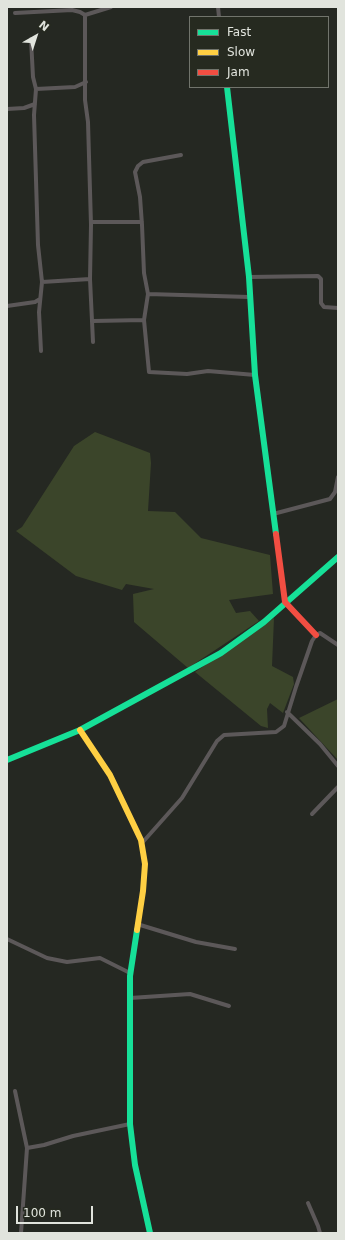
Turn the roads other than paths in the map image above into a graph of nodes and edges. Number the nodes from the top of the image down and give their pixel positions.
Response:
1 (111, 7) edge
2 (15, 14) dead end
3 (85, 15) junction
4 (31, 39) dead end
5 (86, 82) junction
6 (227, 88) edge
7 (36, 89) junction
8 (35, 104) junction
9 (7, 110) edge
10 (181, 155) dead end
11 (91, 222) junction
12 (142, 222) junction
13 (249, 277) junction
14 (90, 279) junction
15 (42, 282) junction
16 (148, 294) junction
17 (249, 297) junction
18 (40, 299) junction
19 (7, 306) edge
20 (338, 308) edge
21 (144, 320) junction
22 (93, 321) junction
23 (93, 342) dead end
24 (41, 351) dead end
25 (255, 375) junction
26 (338, 477) edge
27 (273, 514) junction
28 (338, 557) edge
29 (285, 602) junction
30 (316, 635) junction
31 (338, 645) edge
32 (288, 712) junction
33 (80, 730) junction
34 (7, 760) edge
35 (338, 766) edge
36 (338, 787) edge
37 (312, 814) dead end
38 (142, 843) junction
39 (137, 924) junction
40 (7, 938) edge
41 (235, 949) dead end
42 (130, 973) junction
43 (130, 998) junction
44 (229, 1006) dead end
45 (15, 1091) dead end
46 (130, 1124) junction
47 (27, 1148) junction
48 (308, 1204) dead end
49 (22, 1233) edge
50 (150, 1233) edge
51 (320, 1233) edge

1 - 3 street
2 - 3 street
3 - 5 street
4 - 7 street
5 - 7 street
5 - 11 street
6 - 13 street
7 - 8 street
8 - 9 street
8 - 15 street
10 - 12 street
11 - 12 street
11 - 14 street
12 - 16 street
13 - 17 street
13 - 20 street
14 - 15 street
14 - 22 street
15 - 18 street
16 - 17 street
16 - 21 street
17 - 25 street
18 - 19 street
18 - 24 street
21 - 22 street
21 - 25 street
22 - 23 street
25 - 27 street
26 - 27 street
27 - 29 street
28 - 29 street
29 - 30 street
29 - 33 street
30 - 31 street
30 - 32 street
32 - 35 street
32 - 38 street
33 - 34 street
33 - 38 street
36 - 37 street
38 - 39 street
39 - 41 street
39 - 42 street
40 - 42 street
42 - 43 street
43 - 44 street
43 - 46 street
45 - 47 street
46 - 47 street
46 - 50 street
47 - 49 street
48 - 51 street

